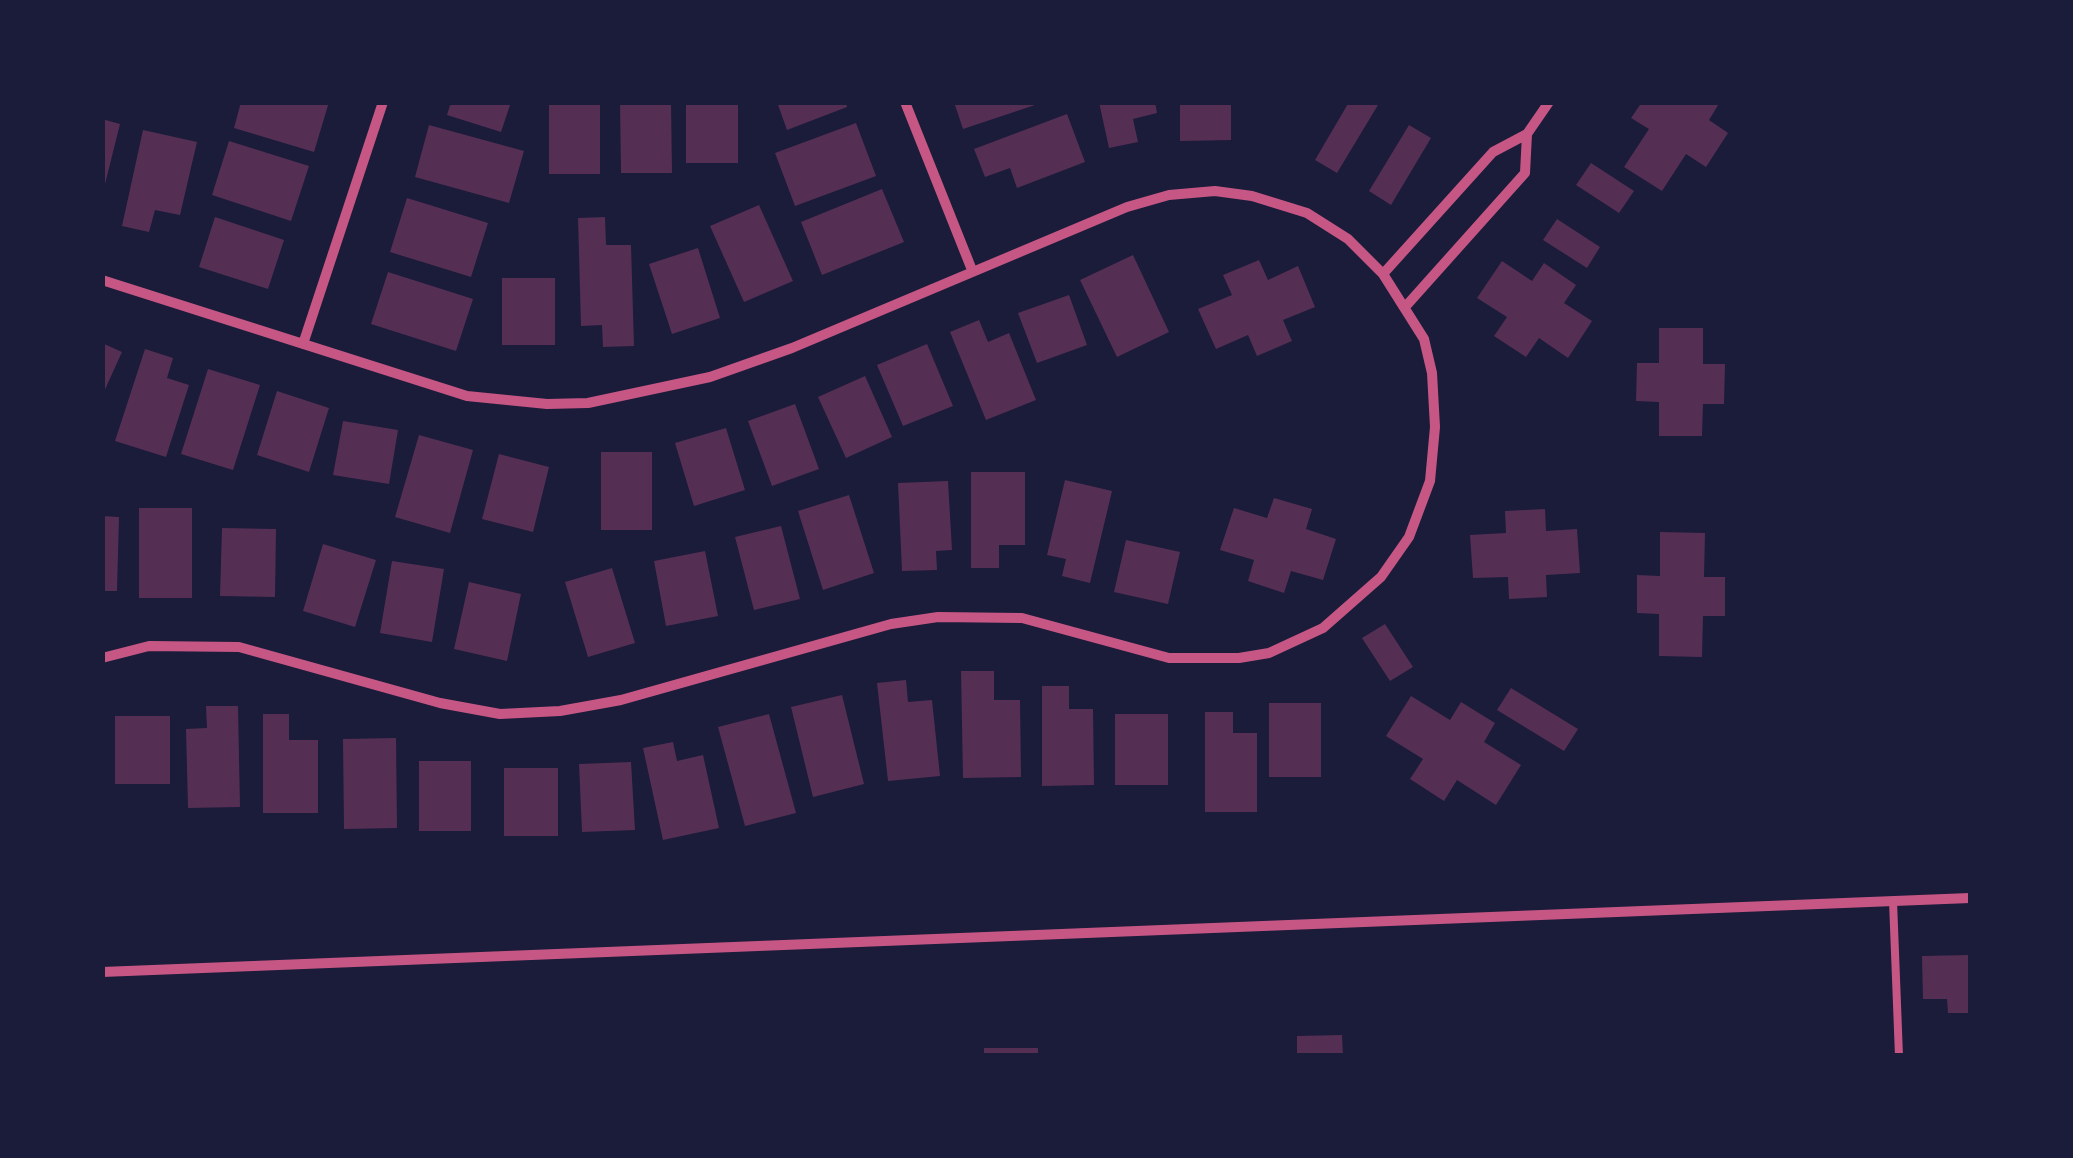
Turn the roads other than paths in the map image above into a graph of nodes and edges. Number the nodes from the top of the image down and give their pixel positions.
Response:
1 (383, 102) edge
2 (905, 102) edge
3 (1549, 102) edge
4 (1527, 134) junction
5 (972, 270) junction
6 (1383, 274) junction
7 (102, 280) edge
8 (1406, 306) junction
9 (304, 344) junction
10 (102, 658) edge
11 (1970, 898) edge
12 (1893, 901) junction
13 (102, 972) edge
14 (1899, 1056) edge

1 - 9 street
2 - 5 street
3 - 4 street
4 - 6 street
4 - 8 street
5 - 6 street
5 - 9 street
6 - 8 street
7 - 9 street
8 - 10 street
11 - 12 street
12 - 13 street
12 - 14 lane

